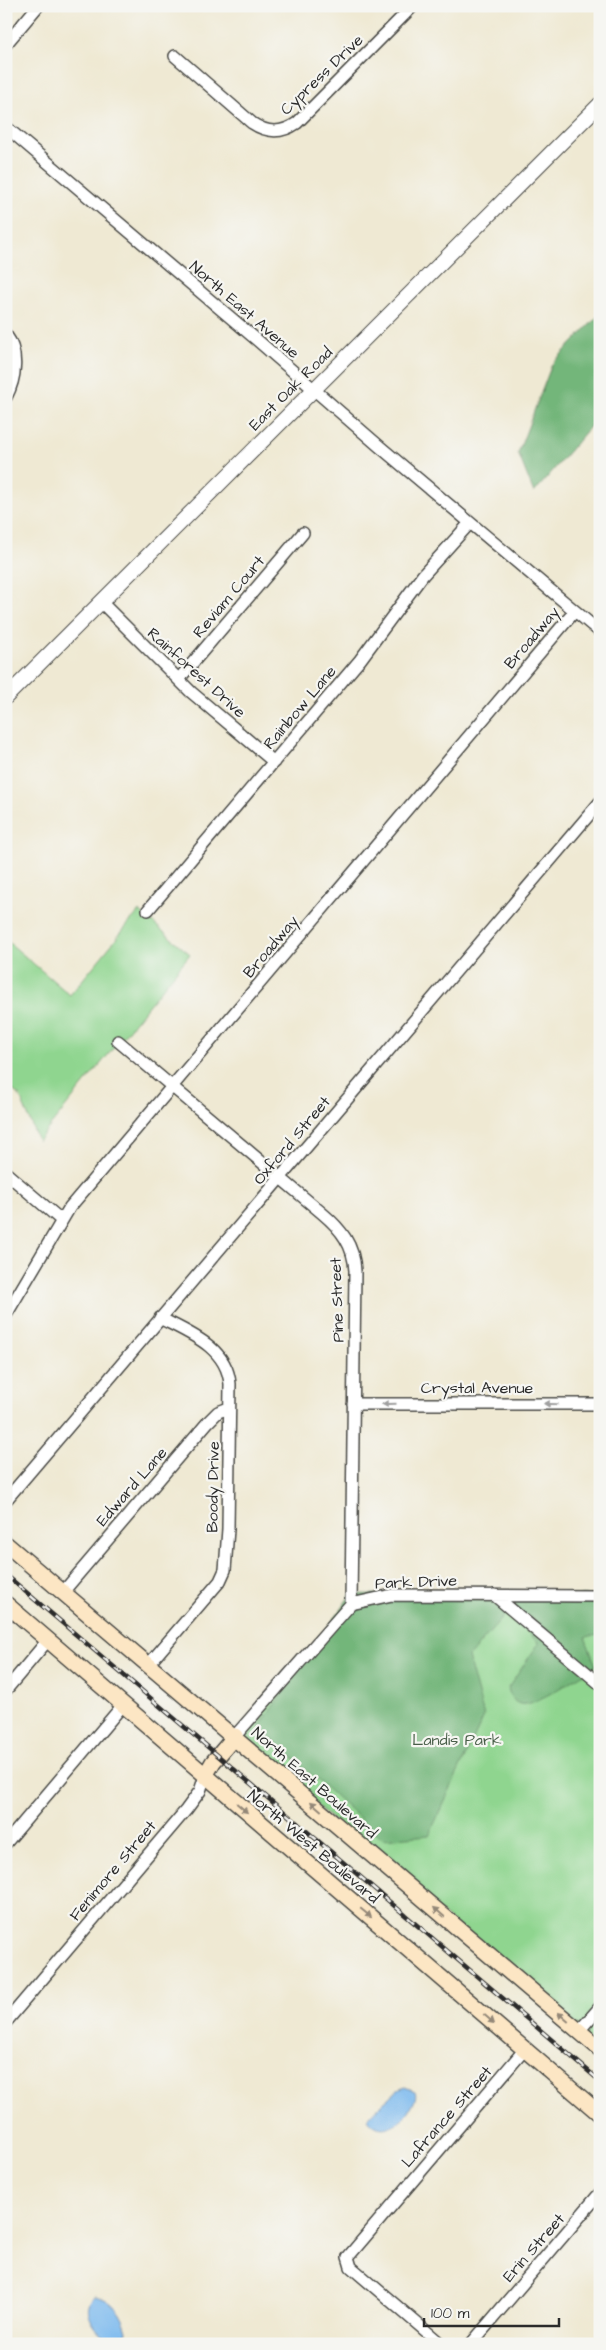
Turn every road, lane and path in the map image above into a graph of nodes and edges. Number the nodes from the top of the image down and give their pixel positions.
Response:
1 (38, 6) edge
2 (413, 6) edge
3 (6, 44) edge
4 (175, 56) dead end
5 (600, 104) edge
6 (6, 127) edge
7 (6, 335) edge
8 (314, 389) junction
9 (6, 398) edge
10 (470, 523) junction
11 (303, 533) dead end
12 (101, 602) junction
13 (575, 611) junction
14 (600, 632) edge
15 (179, 679) junction
16 (6, 697) edge
17 (274, 762) junction
18 (600, 802) edge
19 (148, 910) dead end
20 (118, 1041) dead end
21 (172, 1087) junction
22 (6, 1173) edge
23 (280, 1178) junction
24 (61, 1220) junction
25 (6, 1315) edge
26 (160, 1318) junction
27 (353, 1404) junction
28 (600, 1404) edge
29 (229, 1408) junction
30 (6, 1500) edge
31 (6, 1544) edge
32 (63, 1592) junction
33 (494, 1595) junction
34 (600, 1596) edge
35 (6, 1604) edge
36 (351, 1604) junction
37 (48, 1640) junction
38 (150, 1664) junction
39 (600, 1684) edge
40 (6, 1690) edge
41 (123, 1705) junction
42 (235, 1736) junction
43 (205, 1776) junction
44 (6, 1843) edge
45 (600, 2007) edge
46 (6, 2022) edge
47 (579, 2032) junction
48 (525, 2049) junction
49 (600, 2049) edge
50 (600, 2114) edge
51 (600, 2193) edge
52 (441, 2344) edge
53 (471, 2344) edge

1 - 3 street
2 - 4 street, Cypress Drive
5 - 8 street, East Oak Road
6 - 8 street, North East Avenue
7 - 9 street
8 - 10 street, North East Avenue
8 - 12 street, East Oak Road
10 - 13 street, North East Avenue
10 - 17 street, Rainbow Lane
11 - 15 street, Reviam Court
12 - 15 street, Rainforest Drive
12 - 16 street, East Oak Road
13 - 14 street, North East Avenue
13 - 21 street, Broadway
15 - 17 street, Rainforest Drive
17 - 19 street, Rainbow Lane
18 - 23 street, Oxford Street
20 - 21 street, Pine Street
21 - 23 street, Pine Street
21 - 24 street, Broadway
22 - 24 street
23 - 26 street, Oxford Street
23 - 27 street, Pine Street
24 - 25 street, Broadway
26 - 29 street, Boody Drive
26 - 30 street, Oxford Street
28 -> 27 street, Crystal Avenue
27 - 36 street, Pine Street
29 - 32 street, Edward Lane
29 - 38 street, Boody Drive
31 - 32 main road, North East Boulevard
32 - 38 main road, North East Boulevard
33 - 34 street, Park Drive
33 - 36 street, Park Drive
33 - 39 street
35 - 37 main road, North West Boulevard
36 - 42 street
37 - 40 street
37 - 41 main road, North West Boulevard
38 - 42 main road, North East Boulevard
41 - 43 main road, North West Boulevard
41 - 44 street
42 - 43 main road, Fenimore Street
47 -> 42 main road, North East Boulevard
43 - 46 street, Fenimore Street
43 -> 48 main road, North West Boulevard
45 - 47 street
47 - 49 main road, North East Boulevard
48 - 50 main road, North West Boulevard
48 - 52 street, Lafrance Street
51 - 53 street, Erin Street

